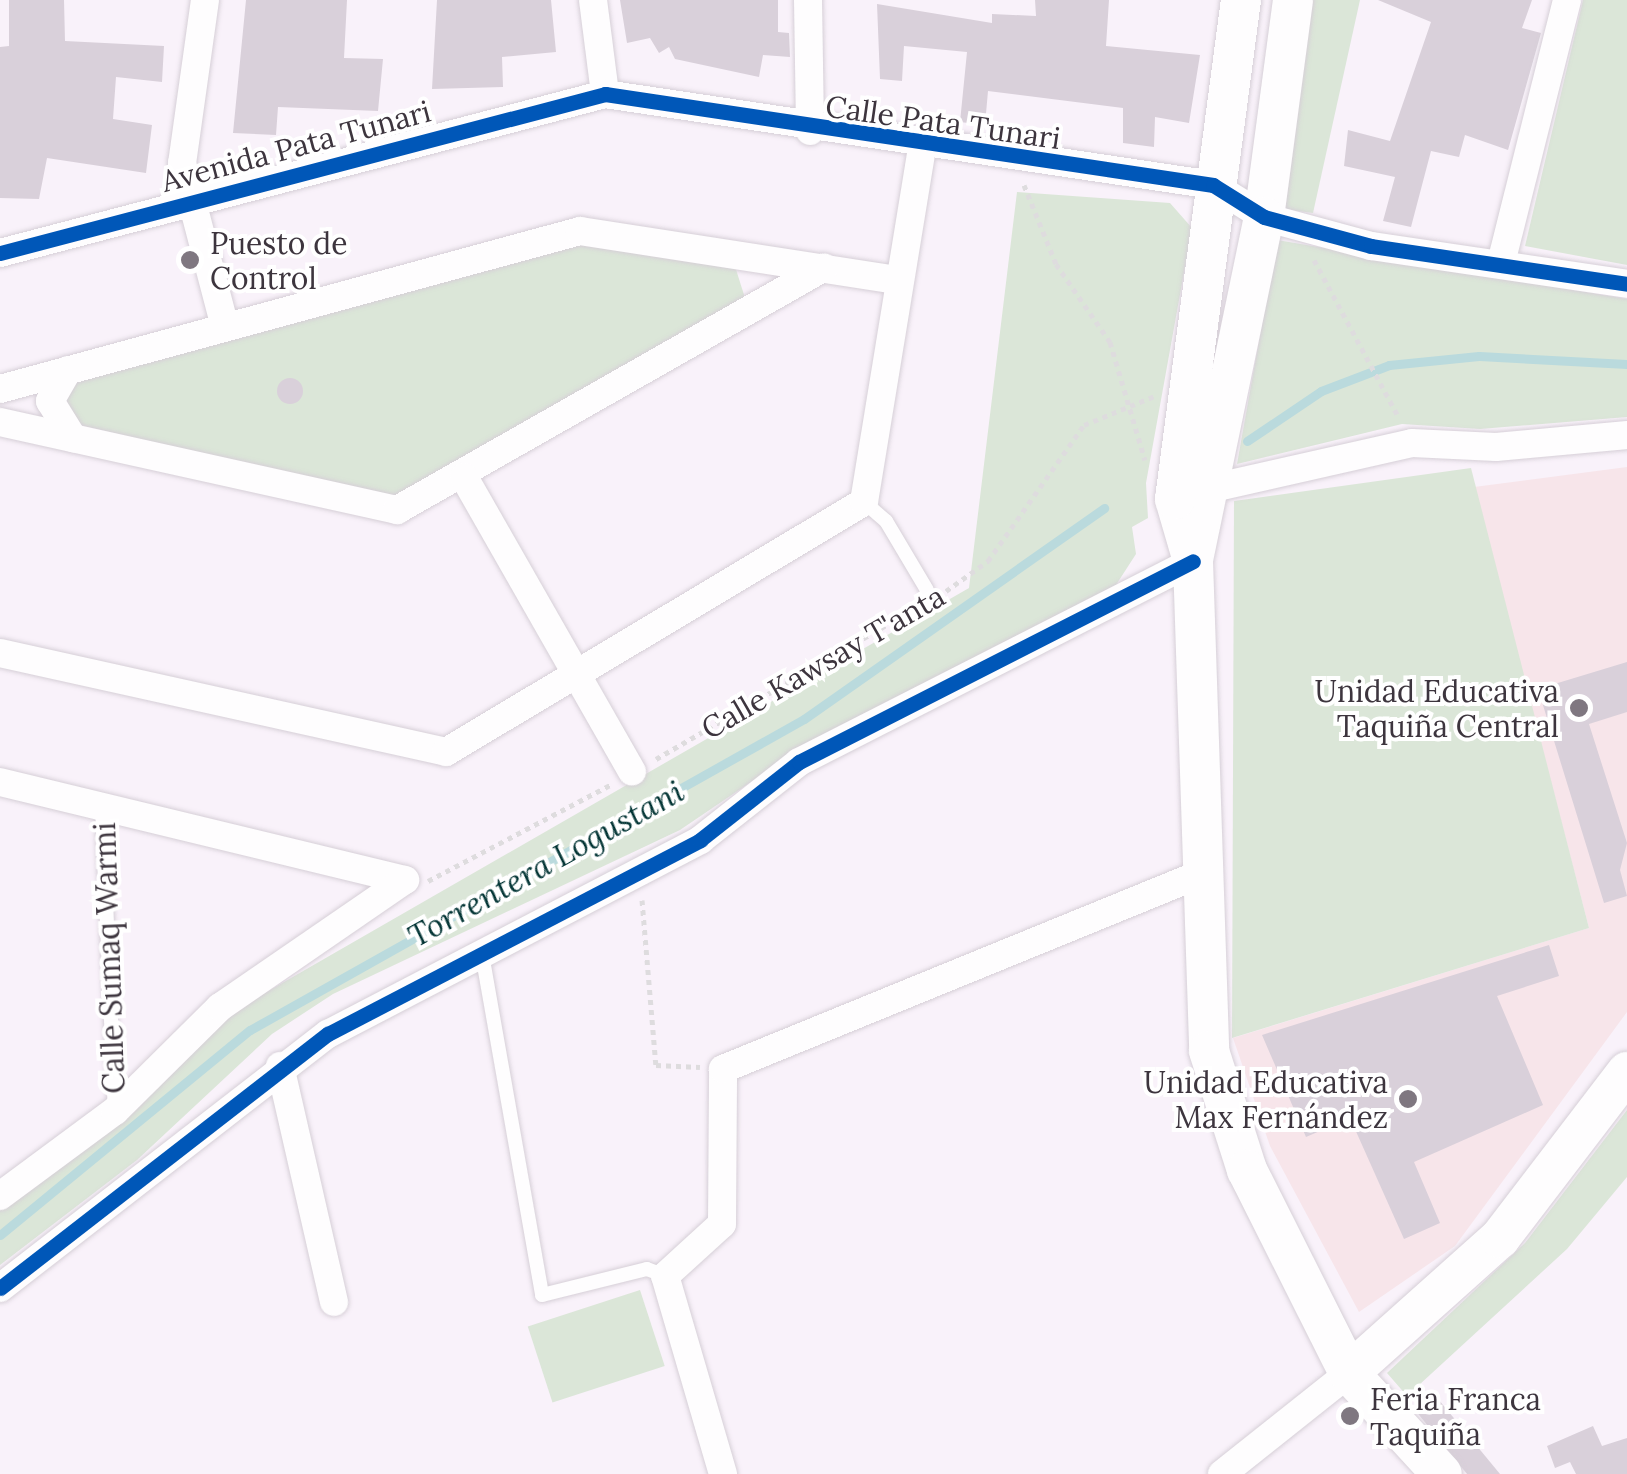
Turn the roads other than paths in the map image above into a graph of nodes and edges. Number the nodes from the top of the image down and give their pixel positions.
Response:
1 (205, 0) edge
2 (593, 0) edge
3 (808, 0) edge
4 (1241, 0) edge
5 (1293, 0) edge
6 (1567, 0) edge
7 (606, 94) junction
8 (810, 131) junction
9 (922, 148) junction
10 (1212, 186) junction
11 (190, 202) junction
12 (1280, 222) junction
13 (0, 253) edge
14 (1501, 263) junction
15 (824, 268) junction
16 (898, 280) junction
17 (1627, 284) edge
18 (225, 327) junction
19 (68, 370) junction
20 (0, 389) edge
21 (0, 422) edge
22 (1627, 435) edge
23 (73, 438) junction
24 (464, 477) junction
25 (1213, 487) junction
26 (1175, 499) junction
27 (864, 502) junction
28 (1193, 561) junction
29 (927, 590) dead end
30 (0, 652) edge
31 (578, 676) junction
32 (632, 772) road end
33 (0, 782) edge
34 (102, 805) junction
35 (1198, 876) junction
36 (482, 954) junction
37 (280, 1066) junction
38 (1627, 1072) edge
39 (115, 1111) junction
40 (0, 1196) edge
41 (666, 1276) junction
42 (0, 1288) edge
43 (334, 1302) dead end
44 (1350, 1373) junction
45 (723, 1474) edge
46 (1222, 1474) edge
47 (1442, 1474) edge

1 - 11 street
2 - 7 street
3 - 8 street
4 - 10 main road
5 - 12 main road
6 - 14 street
7 - 8 street, Calle Pata Tunari
7 - 11 street, Avenida Pata Tunari
8 - 9 street, Calle Pata Tunari
9 - 10 street, Calle Pata Tunari
9 - 16 street
10 - 12 street, Calle Pata Tunari
10 - 26 main road
11 - 13 street, Avenida Pata Tunari
11 - 18 street
12 - 14 street
12 - 25 main road
14 - 17 street
15 - 16 street
15 - 18 street
15 - 24 street
16 - 27 street
18 - 19 street
19 - 20 street
19 - 23 street
21 - 23 street
22 - 25 street
23 - 24 street
24 - 31 street
25 - 26 street
25 - 28 main road
26 - 28 main road
27 - 29 lane
27 - 31 street
28 - 35 main road
28 - 36 street
30 - 31 street
31 - 32 street
33 - 34 street
34 - 39 lane, Calle Sumaq Warmi
34 - 39 street
35 - 41 street
35 - 44 main road
36 - 37 street
36 - 41 lane
37 - 42 street
37 - 43 street
38 - 44 main road
39 - 40 street
41 - 45 street
44 - 46 street
44 - 47 main road

